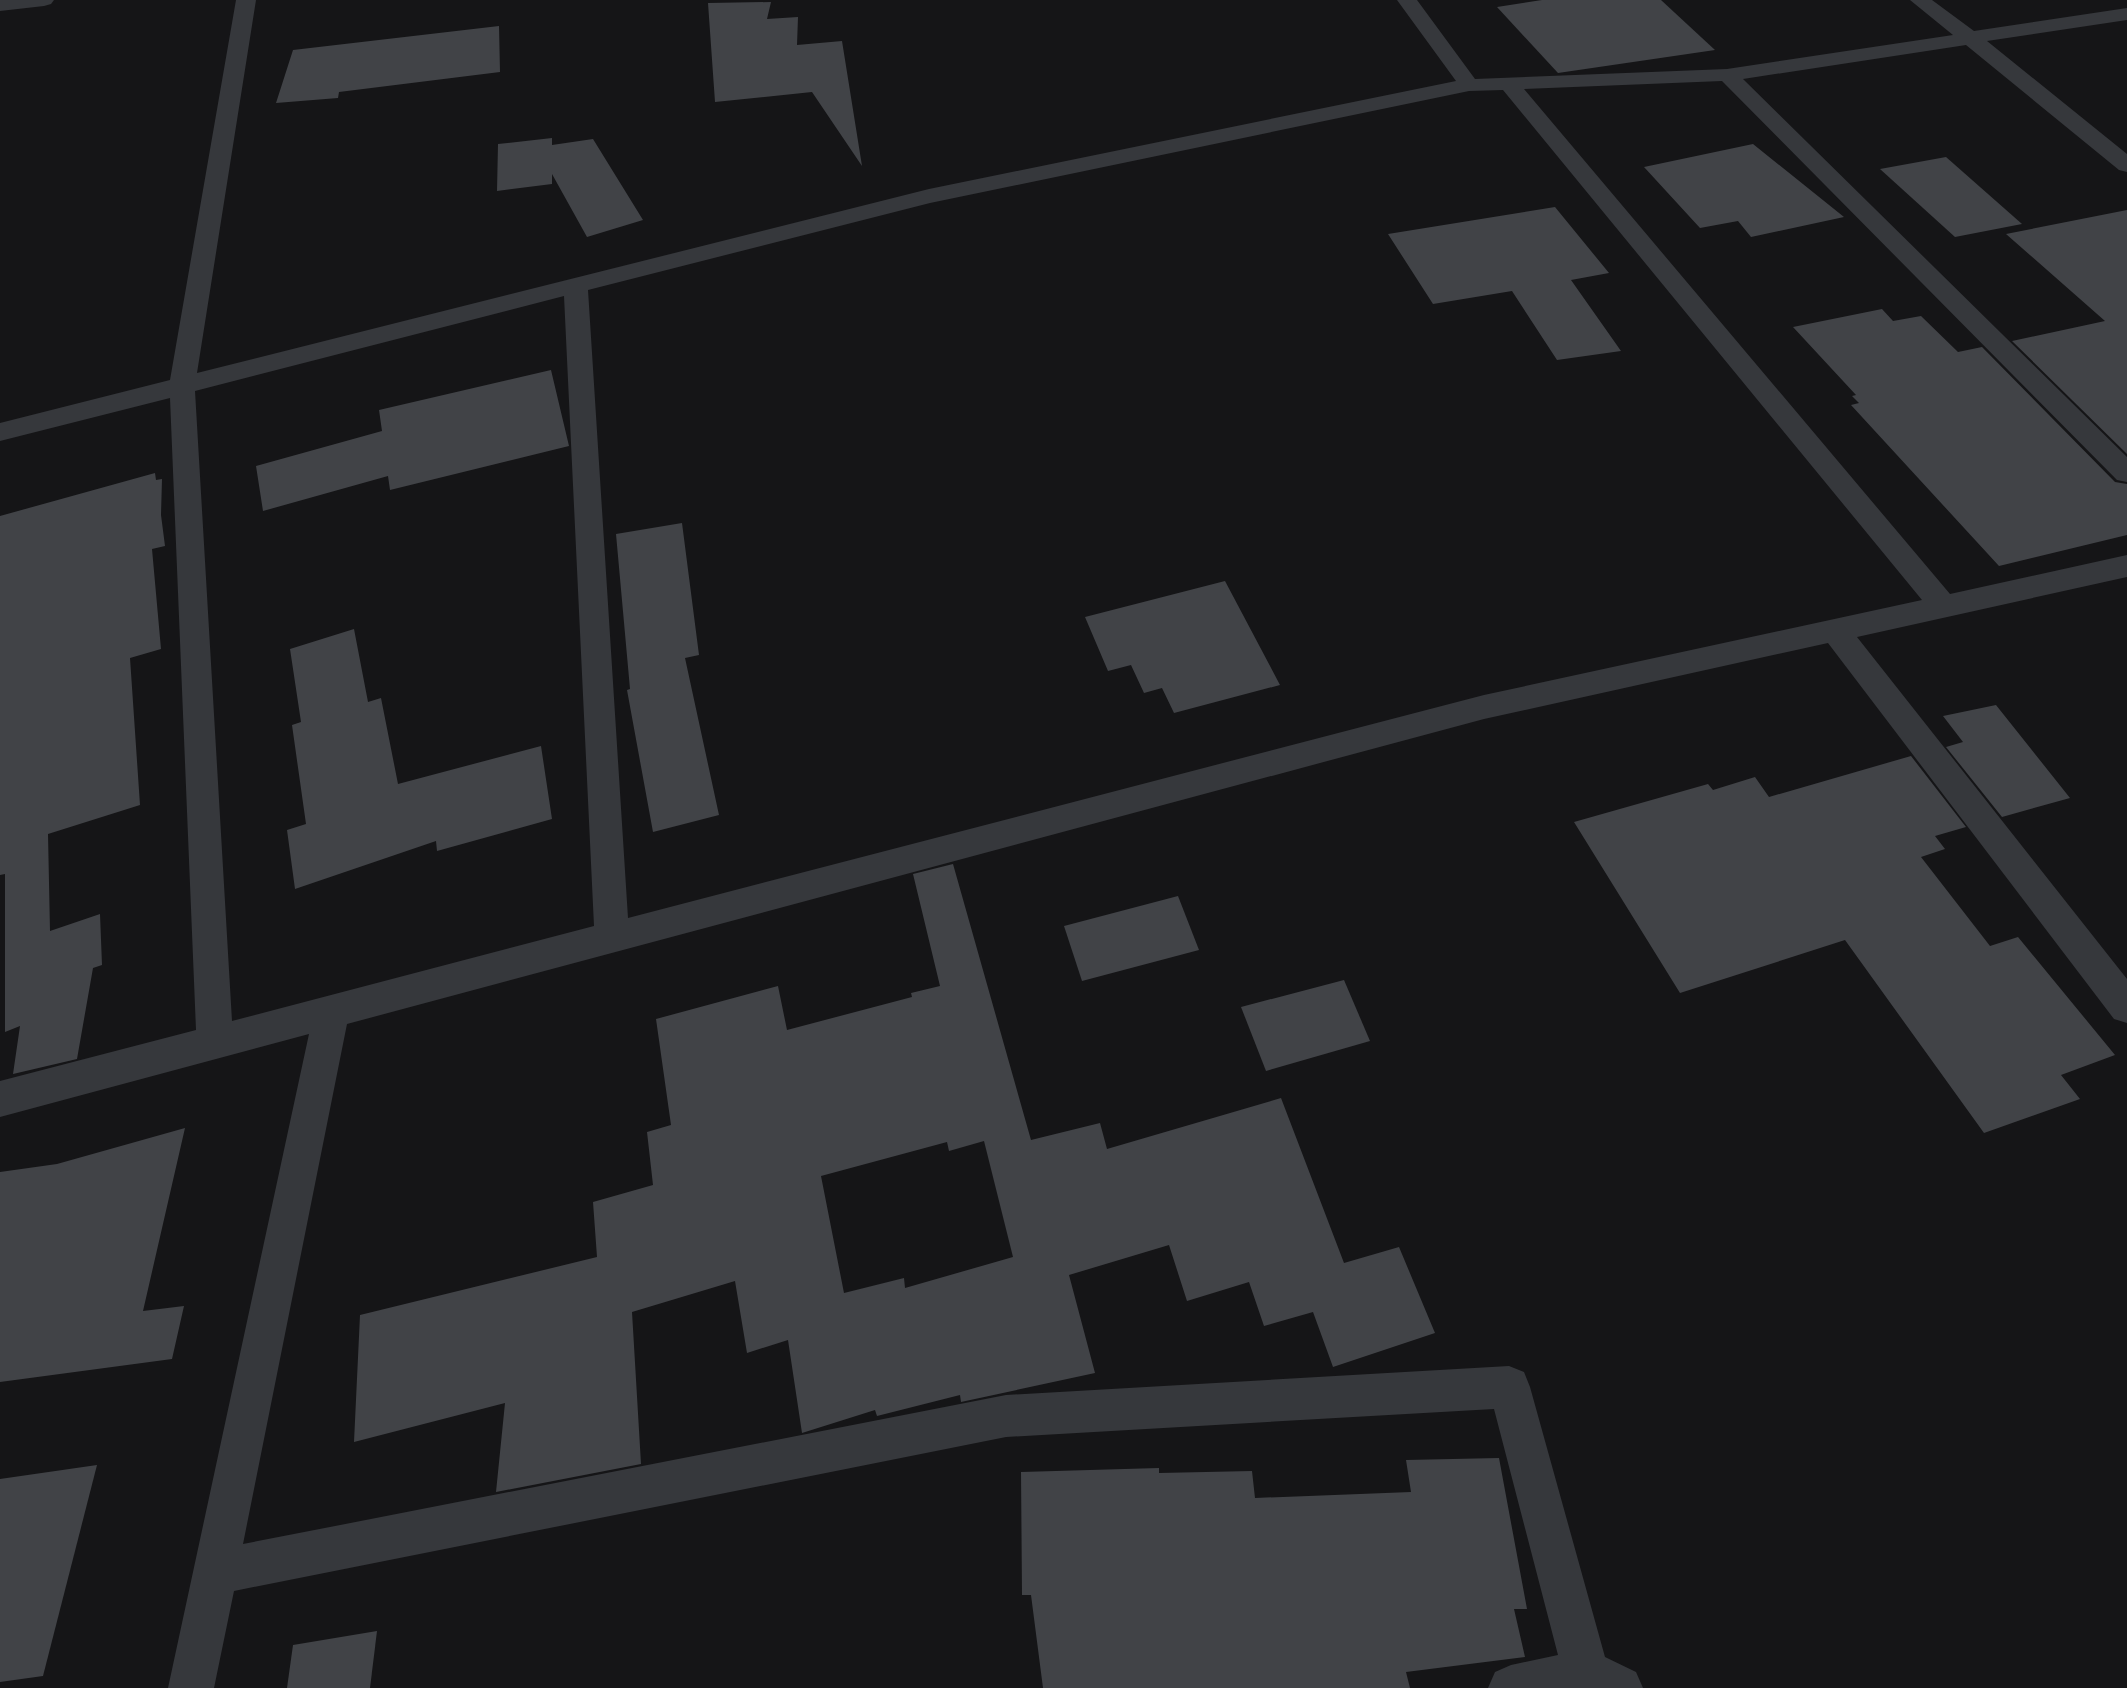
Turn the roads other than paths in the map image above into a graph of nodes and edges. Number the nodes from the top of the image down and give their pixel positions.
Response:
1 (44, 0) edge
2 (246, 0) edge
3 (1407, 0) edge
4 (1920, 0) edge
5 (0, 5) edge
6 (2127, 14) edge
7 (1970, 38) junction
8 (1727, 75) junction
9 (1509, 84) junction
10 (1469, 85) junction
11 (2127, 165) edge
12 (576, 286) junction
13 (183, 386) junction
14 (0, 432) edge
15 (2127, 473) edge
16 (2127, 566) edge
17 (1944, 606) junction
18 (1835, 630) junction
19 (612, 938) junction
20 (2127, 1007) edge
21 (332, 1012) junction
22 (215, 1042) junction
23 (0, 1099) edge
24 (216, 1572) junction
25 (1603, 1680) edge
26 (191, 1688) edge
27 (1511, 1688) edge

1 - 5 street
2 - 13 street
3 - 10 street
4 - 7 street
6 - 7 street
7 - 8 street
7 - 11 street
8 - 9 street
8 - 15 street
9 - 10 street
9 - 17 street
10 - 12 street
12 - 13 street
12 - 19 street
13 - 14 street
13 - 22 street
16 - 17 street
17 - 18 street
18 - 19 street
18 - 20 street
19 - 21 street
21 - 22 street
21 - 24 street
22 - 23 street
24 - 25 street
24 - 26 street
25 - 27 street

